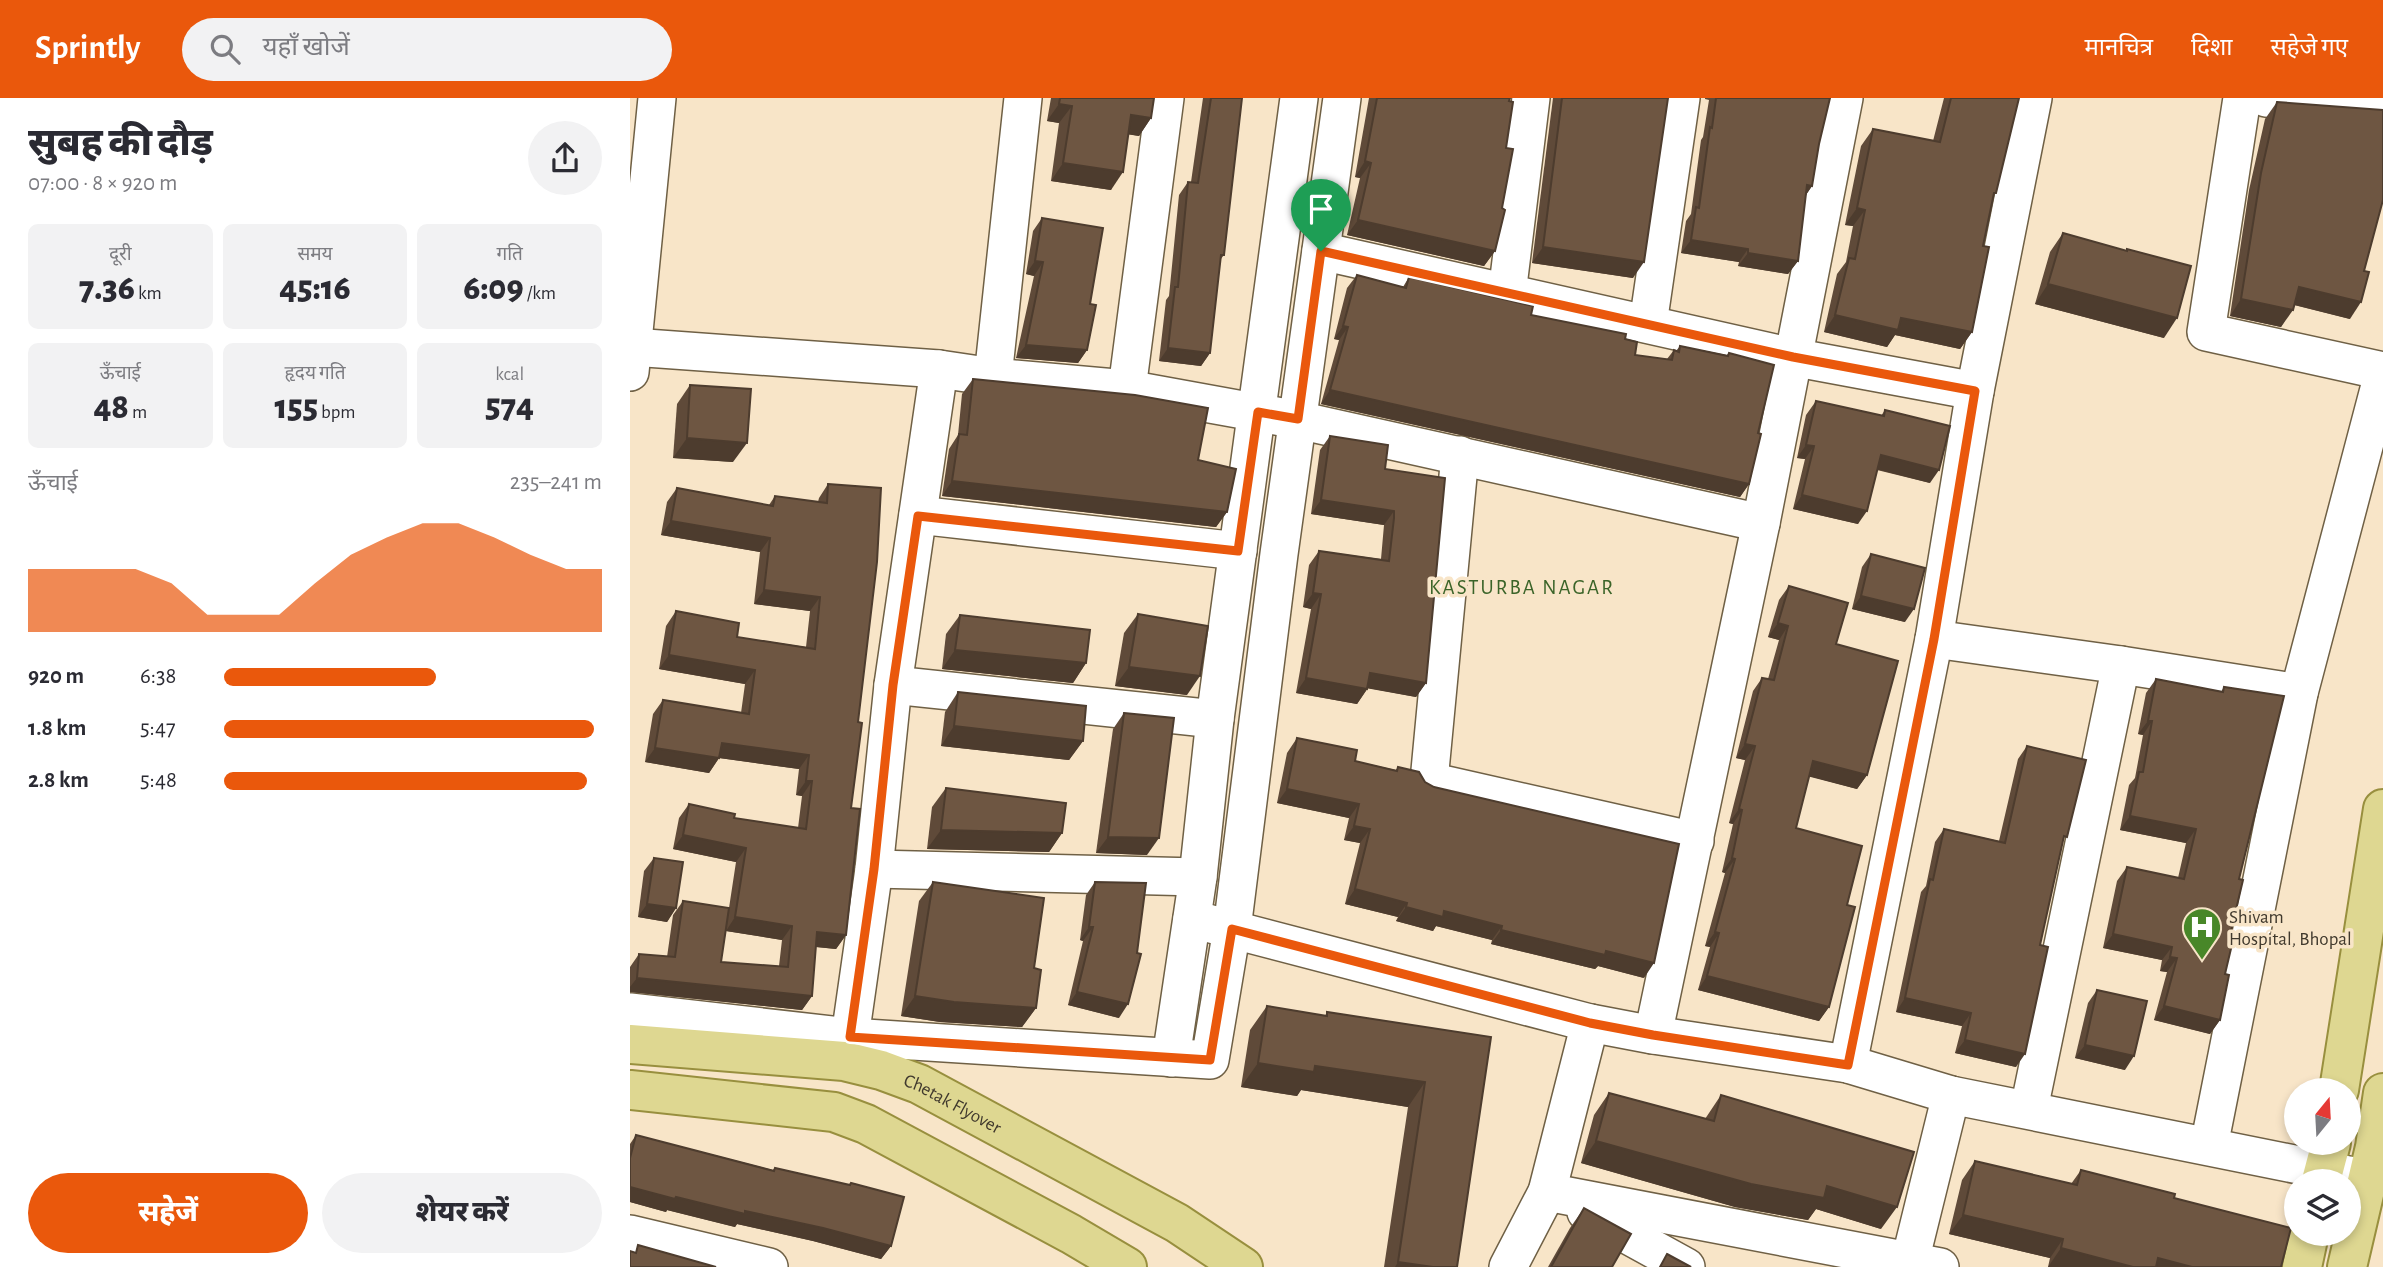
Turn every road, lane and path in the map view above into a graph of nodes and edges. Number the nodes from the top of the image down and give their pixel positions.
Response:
1 (657, 98) edge
2 (1023, 98) edge
3 (1165, 98) edge
4 (1300, 98) edge
5 (1342, 98) edge
6 (1531, 98) edge
7 (1681, 98) edge
8 (1844, 98) edge
9 (2033, 98) edge
10 (2242, 98) edge
11 (2266, 98) edge
12 (2383, 107) edge
13 (1321, 251) junction
14 (1507, 294) junction
15 (1648, 324) junction
16 (1793, 357) junction
17 (631, 359) edge
18 (939, 369) junction
19 (2383, 373) edge
20 (993, 377) junction
21 (1127, 389) junction
22 (1975, 391) junction
23 (1258, 412) junction
24 (1298, 419) junction
25 (1460, 455) junction
26 (918, 516) junction
27 (1761, 523) junction
28 (1238, 551) junction
29 (1934, 639) junction
30 (2121, 664) junction
31 (893, 685) junction
32 (2299, 693) junction
33 (1215, 719) junction
34 (2383, 809) edge
35 (1695, 841) junction
36 (874, 869) junction
37 (1198, 877) junction
38 (1192, 919) junction
39 (1232, 929) junction
40 (630, 1012) edge
41 (1590, 1023) junction
42 (1653, 1035) junction
43 (850, 1037) junction
44 (630, 1044) edge
45 (1171, 1058) junction
46 (1848, 1065) junction
47 (2341, 1078) edge
48 (630, 1090) edge
49 (2383, 1093) edge
50 (1951, 1095) junction
51 (2029, 1109) junction
52 (2209, 1146) junction
53 (2325, 1164) edge
54 (2368, 1179) junction
55 (1547, 1192) junction
56 (630, 1234) edge
57 (2306, 1246) edge
58 (1925, 1264) edge
59 (769, 1267) edge
60 (1126, 1267) edge
61 (1243, 1267) edge
62 (1508, 1267) edge
63 (1686, 1267) edge
64 (2302, 1267) edge
65 (2347, 1267) edge

1 - 17 street
2 - 20 street
3 - 21 street
4 - 23 street
5 - 13 street
6 - 14 street
7 - 15 street
8 - 16 street
9 - 22 street
10 - 19 street
11 - 12 street
13 - 14 street
13 - 24 street
14 - 15 street
15 - 16 street
16 - 22 street
16 - 27 street
17 - 18 street
18 - 20 street
18 - 26 street
19 - 32 street
20 - 21 street
21 - 23 street
22 - 29 street
23 - 24 street
23 - 28 street
24 - 25 street
24 - 39 street
25 - 27 street
25 - 35 street
26 - 28 street
26 - 31 street
27 - 35 street
28 - 33 street
29 - 30 street
29 - 46 street
30 - 32 street
30 - 51 street
31 - 33 street
31 - 36 street
32 - 52 street
33 - 37 street
34 - 47 main road
35 - 42 street
36 - 37 street
36 - 43 street
37 - 38 street
38 - 39 street
38 - 45 street
39 - 41 street
39 - 45 street
40 - 43 street
41 - 42 street
41 - 55 street
42 - 46 street
43 - 45 street
44 - 61 main road, Chetak Flyover
46 - 50 street
48 - 60 main road
49 - 54 main road
50 - 51 street
50 - 58 street
51 - 52 street
52 - 53 street
53 - 54 street
54 - 65 main road
55 - 58 street
55 - 62 street
55 - 63 street
56 - 59 street
57 - 64 main road

